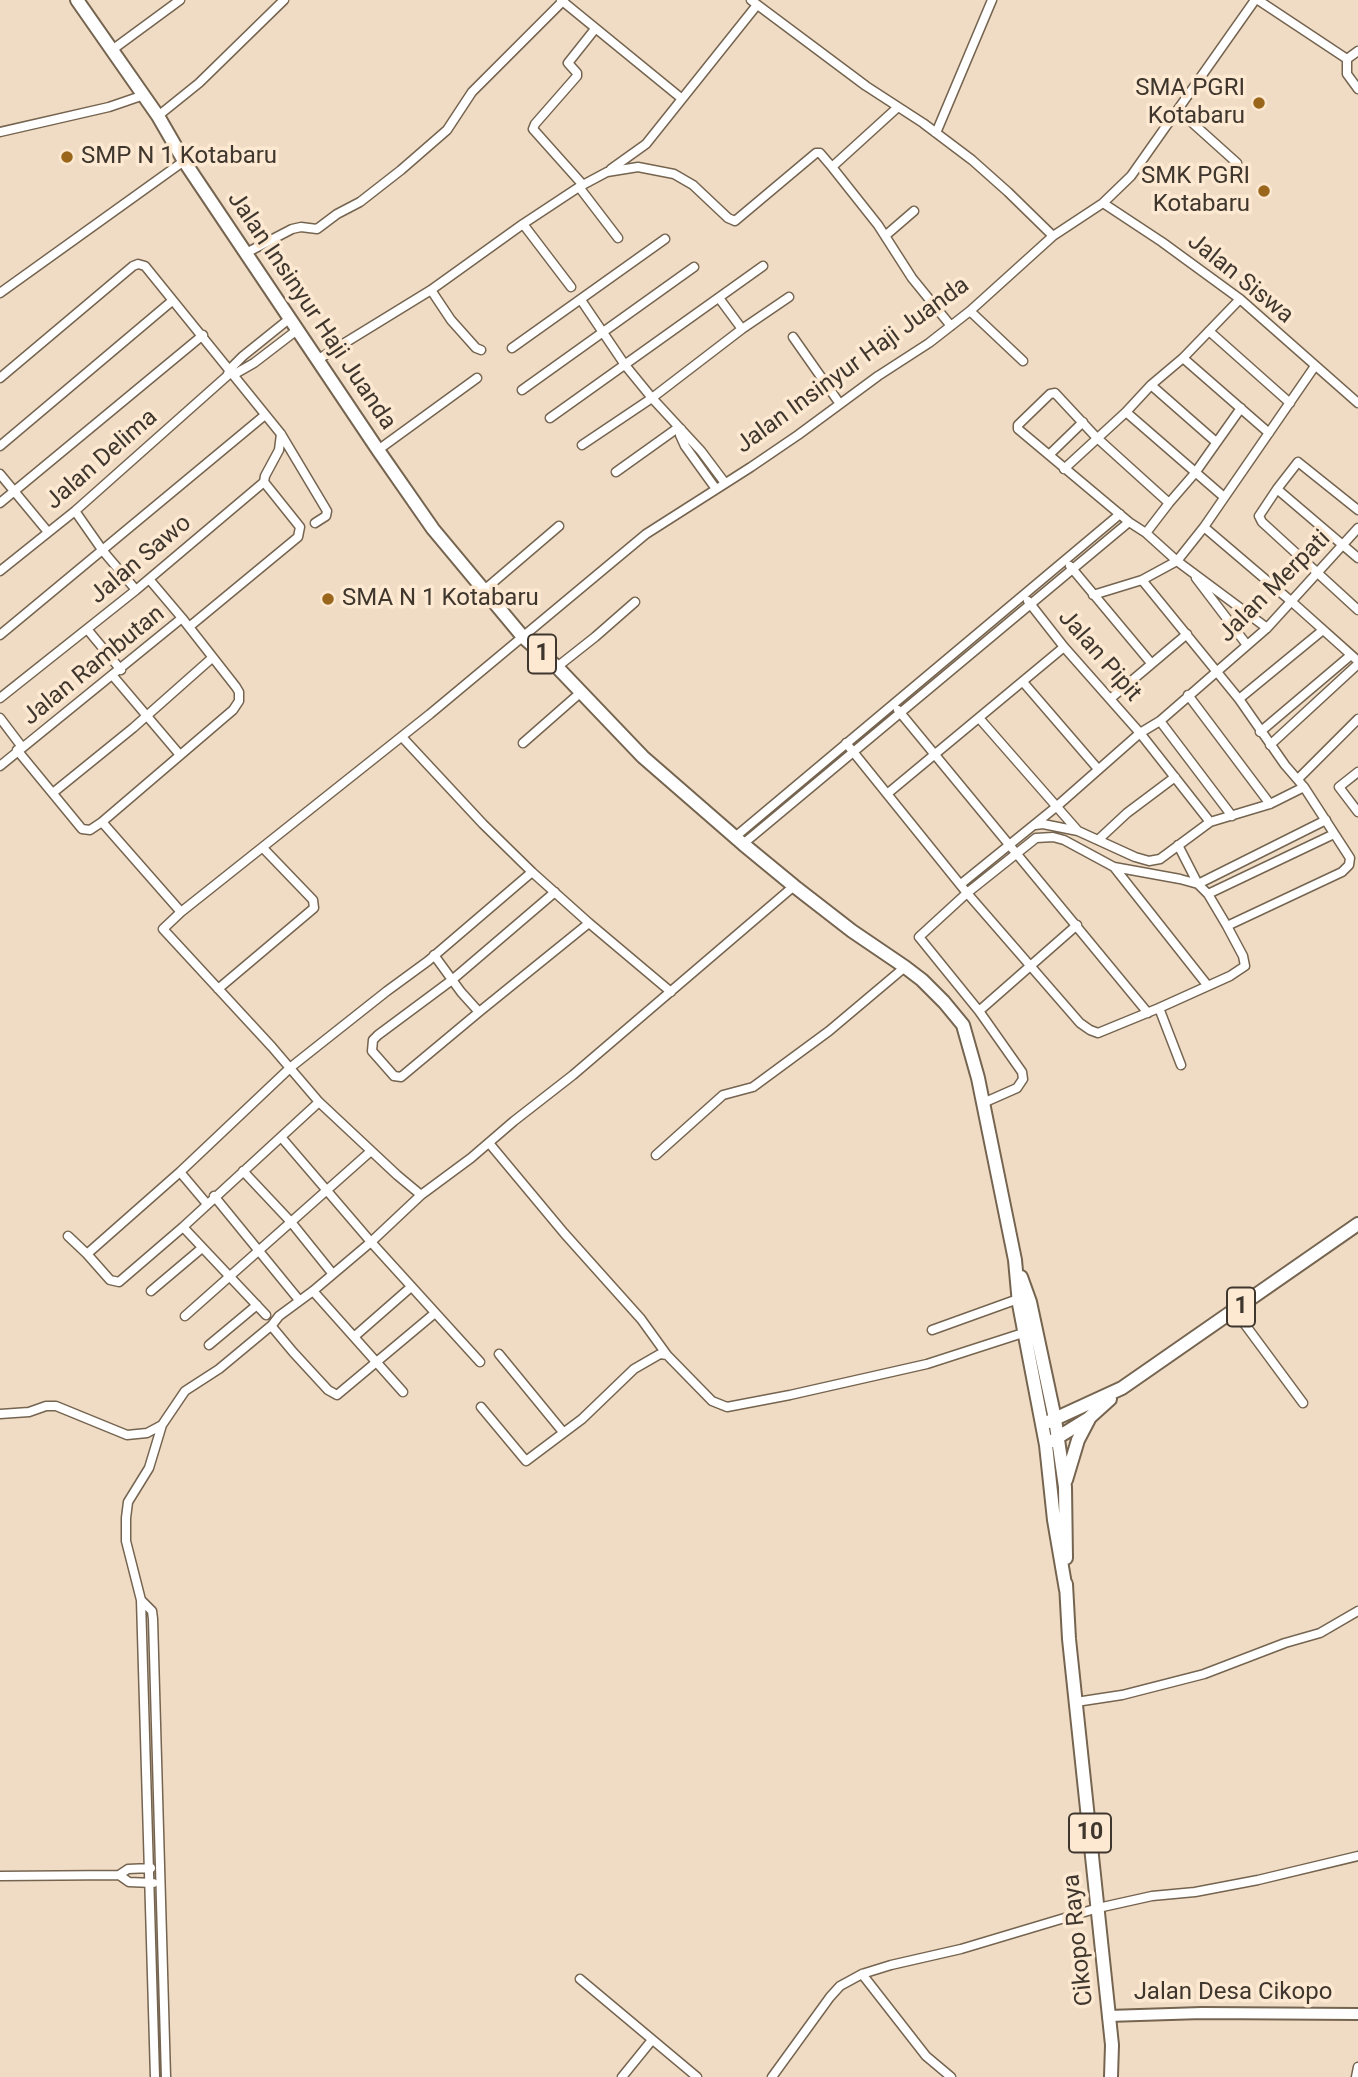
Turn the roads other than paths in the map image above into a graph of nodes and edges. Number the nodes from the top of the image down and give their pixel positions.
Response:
1 (77, 0) edge
2 (179, 0) edge
3 (284, 0) edge
4 (563, 0) edge
5 (992, 0) edge
6 (1256, 0) edge
7 (753, 1) edge
8 (595, 29) junction
9 (112, 50) junction
10 (1358, 51) edge
11 (1347, 60) junction
12 (1358, 89) edge
13 (144, 95) junction
14 (681, 99) junction
15 (898, 107) junction
16 (1178, 110) junction
17 (158, 116) junction
18 (0, 132) edge
19 (936, 133) junction
20 (184, 160) junction
21 (1237, 163) dead end
22 (832, 167) junction
23 (607, 172) junction
24 (581, 186) junction
25 (1103, 202) junction
26 (914, 211) dead end
27 (523, 224) junction
28 (885, 236) junction
29 (1053, 236) junction
30 (618, 238) dead end
31 (665, 239) dead end
32 (246, 253) junction
33 (763, 266) dead end
34 (695, 267) dead end
35 (571, 287) dead end
36 (430, 290) junction
37 (0, 293) edge
38 (789, 297) dead end
39 (719, 298) junction
40 (1240, 299) junction
41 (581, 300) junction
42 (172, 301) junction
43 (970, 311) junction
44 (293, 324) junction
45 (951, 326) junction
46 (742, 329) junction
47 (602, 331) junction
48 (1209, 331) junction
49 (203, 335) junction
50 (793, 337) dead end
51 (512, 348) dead end
52 (481, 350) dead end
53 (1183, 358) junction
54 (317, 360) junction
55 (1023, 361) dead end
56 (625, 365) junction
57 (1315, 366) junction
58 (231, 373) junction
59 (0, 378) edge
60 (477, 378) dead end
61 (1151, 385) junction
62 (522, 390) dead end
63 (652, 398) junction
64 (1290, 403) junction
65 (1358, 403) edge
66 (840, 404) junction
67 (1241, 408) junction
68 (1126, 412) junction
69 (265, 415) junction
70 (550, 418) dead end
71 (1083, 422) junction
72 (680, 428) junction
73 (281, 433) junction
74 (1269, 433) junction
75 (1096, 437) junction
76 (1216, 442) junction
77 (582, 445) dead end
78 (0, 446) edge
79 (378, 450) junction
80 (1049, 455) junction
81 (1065, 468) junction
82 (616, 472) dead end
83 (1195, 473) junction
84 (0, 474) edge
85 (264, 482) junction
86 (725, 483) junction
87 (716, 489) junction
88 (1277, 489) junction
89 (15, 491) junction
90 (1224, 497) junction
91 (0, 503) edge
92 (1169, 503) junction
93 (1358, 510) edge
94 (75, 511) junction
95 (1120, 514) junction
96 (1129, 522) junction
97 (315, 523) dead end
98 (559, 526) dead end
99 (1204, 527) junction
100 (1358, 528) edge
101 (48, 531) junction
102 (1146, 533) junction
103 (1344, 545) junction
104 (103, 551) junction
105 (1358, 558) edge
106 (1066, 561) junction
107 (1177, 561) junction
108 (1072, 569) junction
109 (1190, 570) junction
110 (0, 571) edge
111 (1318, 574) junction
112 (149, 579) junction
113 (1142, 580) junction
114 (136, 590) junction
115 (484, 591) junction
116 (1094, 595) junction
117 (1027, 599) junction
118 (635, 602) dead end
119 (1292, 602) junction
120 (1358, 610) edge
121 (182, 618) junction
122 (189, 627) junction
123 (1267, 628) junction
124 (87, 629) junction
125 (1323, 630) junction
126 (1187, 634) junction
127 (0, 635) edge
128 (523, 637) junction
129 (1247, 645) junction
130 (1064, 647) junction
131 (1350, 655) junction
132 (212, 658) junction
133 (1151, 663) junction
134 (1358, 663) edge
135 (556, 667) junction
136 (121, 670) junction
137 (1216, 671) junction
138 (113, 676) junction
139 (1023, 682) junction
140 (580, 693) junction
141 (1188, 695) junction
142 (0, 698) edge
143 (1111, 699) junction
144 (1239, 699) junction
145 (893, 705) junction
146 (900, 712) junction
147 (146, 717) junction
148 (0, 718) edge
149 (979, 718) junction
150 (1358, 719) edge
151 (1160, 721) junction
152 (1260, 732) junction
153 (1140, 733) junction
154 (402, 737) junction
155 (523, 743) dead end
156 (846, 743) junction
157 (1270, 745) junction
158 (20, 749) junction
159 (853, 752) junction
160 (935, 754) junction
161 (180, 755) junction
162 (0, 766) edge
163 (1098, 769) junction
164 (1358, 772) edge
165 (1175, 777) junction
166 (1301, 783) junction
167 (54, 792) junction
168 (887, 794) junction
169 (1270, 804) junction
170 (1056, 807) junction
171 (1358, 812) edge
172 (1232, 816) junction
173 (1326, 820) junction
174 (102, 822) junction
175 (1210, 822) junction
176 (1033, 825) junction
177 (1078, 831) junction
178 (1334, 834) junction
179 (1098, 840) junction
180 (739, 841) junction
181 (1010, 844) junction
182 (1178, 845) junction
183 (263, 848) junction
184 (1017, 853) junction
185 (1114, 867) junction
186 (532, 872) junction
187 (961, 884) junction
188 (1198, 884) junction
189 (794, 886) junction
190 (555, 892) junction
191 (967, 892) junction
192 (1208, 894) junction
193 (181, 912) junction
194 (589, 923) junction
195 (1077, 925) junction
196 (1227, 926) junction
197 (434, 956) junction
198 (1030, 966) junction
199 (905, 967) junction
200 (452, 980) junction
201 (1208, 986) junction
202 (218, 989) junction
203 (671, 992) junction
204 (1159, 1008) junction
205 (979, 1011) junction
206 (479, 1012) junction
207 (1148, 1013) junction
208 (1181, 1065) dead end
209 (291, 1068) junction
210 (319, 1102) junction
211 (983, 1103) junction
212 (281, 1137) junction
213 (489, 1143) junction
214 (371, 1151) junction
215 (656, 1155) dead end
216 (243, 1171) junction
217 (180, 1172) junction
218 (327, 1190) junction
219 (421, 1195) junction
220 (214, 1196) junction
221 (207, 1204) junction
222 (291, 1222) junction
223 (1358, 1224) edge
224 (183, 1227) junction
225 (68, 1236) dead end
226 (371, 1242) junction
227 (202, 1248) junction
228 (259, 1250) junction
229 (87, 1254) junction
230 (1015, 1260) junction
231 (332, 1273) junction
232 (229, 1277) junction
233 (411, 1287) junction
234 (150, 1291) dead end
235 (313, 1291) junction
236 (1018, 1299) junction
237 (299, 1300) junction
238 (257, 1306) junction
239 (1234, 1311) junction
240 (435, 1313) junction
241 (266, 1315) dead end
242 (185, 1316) dead end
243 (272, 1325) junction
244 (932, 1330) dead end
245 (1024, 1333) junction
246 (355, 1336) junction
247 (209, 1345) dead end
248 (499, 1354) dead end
249 (667, 1355) junction
250 (480, 1362) dead end
251 (378, 1363) junction
252 (403, 1392) dead end
253 (1051, 1397) junction
254 (1303, 1404) dead end
255 (481, 1407) dead end
256 (1088, 1412) junction
257 (0, 1414) edge
258 (1055, 1419) junction
259 (162, 1425) junction
260 (1042, 1425) junction
261 (563, 1432) junction
262 (1058, 1437) junction
263 (1046, 1445) junction
264 (1065, 1487) junction
265 (1066, 1590) junction
266 (142, 1600) junction
267 (1358, 1611) edge
268 (1076, 1702) junction
269 (1358, 1856) edge
270 (148, 1868) junction
271 (159, 1868) junction
272 (119, 1875) junction
273 (0, 1877) edge
274 (160, 1882) junction
275 (148, 1883) junction
276 (1098, 1908) junction
277 (862, 1974) junction
278 (580, 1979) dead end
279 (1358, 2014) edge
280 (1108, 2016) junction
281 (652, 2040) junction
282 (1358, 2067) edge
283 (155, 2077) edge
284 (166, 2077) edge
285 (622, 2077) edge
286 (697, 2077) edge
287 (772, 2077) edge
288 (951, 2077) edge
289 (1111, 2077) edge
290 (1356, 2077) edge

1 - 9 highway, Jalan Insinyur Haji Juanda / 1
2 - 9 street
3 - 17 street
4 - 8 street
4 - 32 street
5 - 19 street
6 - 11 street
6 - 16 street, Jalan Insinyur Haji Juanda
7 - 14 street
7 - 15 street
8 - 14 street
8 - 24 street
9 - 13 highway, Jalan Insinyur Haji Juanda / 1
10 - 11 street
11 - 12 street
13 - 17 highway, Jalan Insinyur Haji Juanda / 1
13 - 18 street
14 - 23 street
15 - 19 street
15 - 22 street
16 - 21 street
16 - 25 street, Jalan Insinyur Haji Juanda
17 - 20 highway, Jalan Insinyur Haji Juanda / 1
19 - 29 street
20 - 32 highway, Jalan Insinyur Haji Juanda / 1
20 - 37 street
22 - 23 street
22 - 28 street
23 - 24 street
24 - 27 street
24 - 30 street
25 - 29 street, Jalan Insinyur Haji Juanda
25 - 40 street, Jalan Siswa
26 - 28 street
27 - 35 street
27 - 36 street
28 - 45 street
29 - 43 street, Jalan Insinyur Haji Juanda
31 - 41 street
32 - 44 highway, Jalan Insinyur Haji Juanda / 1
33 - 39 street
34 - 47 street
36 - 52 street
36 - 54 street
38 - 46 street
39 - 46 street
39 - 56 street
40 - 48 street
40 - 57 street, Jalan Siswa
41 - 47 street
41 - 51 street
42 - 49 street
42 - 59 street
42 - 78 street
43 - 45 street, Jalan Insinyur Haji Juanda
43 - 55 street
44 - 54 highway, Jalan Insinyur Haji Juanda / 1
44 - 58 street, Jalan Delima
44 - 58 street, Jalan Delima
45 - 66 street, Jalan Insinyur Haji Juanda
46 - 63 street
47 - 56 street
47 - 62 street
48 - 53 street
48 - 64 street
49 - 58 street
49 - 89 street
50 - 66 street
53 - 61 street
53 - 67 street
54 - 79 highway, Jalan Insinyur Haji Juanda / 1
56 - 63 street
56 - 70 street
57 - 64 street
57 - 65 street, Jalan Siswa
58 - 69 street
58 - 94 street, Jalan Delima
60 - 79 street
61 - 68 street
61 - 76 street
63 - 72 street
63 - 77 street
64 - 74 street
66 - 86 street, Jalan Insinyur Haji Juanda
67 - 74 street
67 - 76 street
68 - 75 street
68 - 83 street
69 - 73 street
69 - 104 street
71 - 75 street
71 - 80 street
71 - 80 street
72 - 82 street
72 - 86 street
72 - 87 street
73 - 85 street, Jalan Sawo
73 - 97 street
74 - 90 street
75 - 81 street
75 - 92 street
76 - 83 street
79 - 115 highway, Jalan Insinyur Haji Juanda / 1
80 - 81 street
81 - 95 street
83 - 90 street
83 - 92 street
84 - 89 street
85 - 112 street, Jalan Sawo
85 - 122 street, Jalan Rambutan
86 - 87 street, Jalan Insinyur Haji Juanda
87 - 128 street, Jalan Insinyur Haji Juanda
88 - 93 street
88 - 103 street
88 - 111 street
89 - 91 street
89 - 101 street
90 - 99 street
92 - 102 street
94 - 101 street, Jalan Delima
94 - 104 street
95 - 96 street
95 - 106 street
96 - 102 street
96 - 108 street
98 - 115 street
99 - 107 street
99 - 119 street
100 - 103 street, Jalan Merpati
101 - 110 street, Jalan Delima
102 - 107 street
103 - 105 street
103 - 111 street, Jalan Merpati
104 - 114 street
104 - 127 street
106 - 108 street
106 - 117 street
107 - 109 street
107 - 113 street
108 - 116 street
108 - 117 street
109 - 123 street
109 - 129 street
111 - 119 street, Jalan Merpati
111 - 120 street
112 - 114 street, Jalan Sawo
112 - 121 street
113 - 116 street
113 - 126 street
114 - 124 street, Jalan Sawo
115 - 128 highway, Jalan Insinyur Haji Juanda / 1
116 - 133 street
117 - 130 street, Jalan Pipit
117 - 145 street
117 - 146 street
118 - 135 street
119 - 123 street, Jalan Merpati
119 - 125 street
121 - 122 street, Jalan Rambutan
121 - 136 street, Jalan Rambutan
122 - 132 street
123 - 129 street, Jalan Merpati
124 - 136 street
124 - 142 street, Jalan Sawo
125 - 131 street
125 - 144 street
126 - 133 street
126 - 137 street
128 - 135 highway, Jalan Insinyur Haji Juanda / 1
128 - 154 street
129 - 137 street, Jalan Merpati
130 - 139 street
130 - 143 street, Jalan Pipit
131 - 134 street
131 - 152 street
132 - 147 street
132 - 161 street
133 - 143 street
134 - 157 street
135 - 140 highway, Jalan Insinyur Haji Juanda / 1
136 - 138 street, Jalan Rambutan
137 - 141 street, Jalan Merpati
137 - 144 street
138 - 147 street
138 - 158 street, Jalan Rambutan
139 - 149 street
139 - 163 street
140 - 155 street
140 - 180 highway, Jalan Insinyur Haji Juanda / 1
141 - 151 street, Jalan Merpati
141 - 169 street
143 - 153 street, Jalan Pipit
144 - 152 street
145 - 146 street
145 - 156 street
146 - 159 street
146 - 160 street
147 - 161 street
147 - 167 street
148 - 158 street
149 - 160 street
149 - 170 street
150 - 166 street
151 - 153 street, Jalan Merpati
151 - 172 street
152 - 157 street
153 - 163 street, Jalan Merpati
153 - 165 street, Jalan Pipit
154 - 183 street
154 - 186 street
156 - 159 street
156 - 180 street
157 - 166 street
158 - 162 street, Jalan Rambutan
158 - 167 street
159 - 168 street
159 - 180 street
160 - 168 street
160 - 181 street
161 - 174 street
163 - 170 street, Jalan Merpati
164 - 171 street
165 - 175 street, Jalan Pipit
165 - 179 street
166 - 169 street
166 - 173 street
167 - 174 street
168 - 187 street
169 - 172 street
170 - 176 street, Jalan Merpati
170 - 177 street
172 - 175 street
173 - 178 street
173 - 188 street
174 - 193 street
175 - 182 street
176 - 177 street
176 - 181 street, Jalan Merpati
177 - 179 street
178 - 192 street
178 - 196 street
179 - 182 street
180 - 189 highway, Jalan Insinyur Haji Juanda / 1
181 - 184 street
181 - 187 street, Jalan Merpati
182 - 188 street
183 - 193 street
183 - 202 street
184 - 185 street
184 - 191 street
184 - 195 street
185 - 188 street
185 - 201 street
186 - 190 street
186 - 197 street
187 - 191 street
188 - 192 street
189 - 199 highway, Jalan Insinyur Haji Juanda / 1
189 - 203 street
190 - 194 street
190 - 200 street
191 - 198 street
191 - 205 street
192 - 196 street
193 - 202 street
194 - 203 street
194 - 206 street
195 - 198 street
195 - 207 street
196 - 201 street
197 - 200 street
197 - 209 street
198 - 205 street
198 - 207 street
199 - 211 highway, Jalan Insinyur Haji Juanda / 1
199 - 215 street
200 - 206 street
200 - 206 street
201 - 204 street
202 - 209 street
203 - 213 street
204 - 207 street
204 - 208 street
205 - 211 street
209 - 210 street
209 - 217 street
210 - 212 street
210 - 214 street
211 - 230 highway, Jalan Insinyur Haji Juanda / 1
212 - 216 street
212 - 218 street
213 - 219 street
213 - 249 street
214 - 218 street
214 - 219 street
216 - 220 street
216 - 222 street
217 - 221 street
217 - 229 street
218 - 222 street
218 - 226 street
219 - 226 street
220 - 221 street
220 - 228 street
221 - 224 street
222 - 228 street
222 - 231 street
223 - 239 highway, 1
224 - 227 street
224 - 229 street
225 - 229 street
226 - 231 street
226 - 233 street
227 - 232 street
227 - 234 street
228 - 232 street
228 - 237 street
230 - 236 highway, Jalan Insinyur Haji Juanda / 1
230 - 253 highway, Jalan Insinyur Haji Juanda / 1
231 - 235 street
232 - 238 street
232 - 242 street
233 - 240 street
233 - 246 street
235 - 237 street
235 - 246 street
236 - 244 street
236 - 245 highway, Jalan Insinyur Haji Juanda / 1
237 - 243 street
238 - 241 street
238 - 247 street
239 - 254 street
239 - 256 highway, 1
240 - 250 street
240 - 251 street
243 - 251 street
243 - 259 street
245 - 249 street
245 - 260 highway, Jalan Insinyur Haji Juanda / 1
246 - 251 street
248 - 261 street
249 - 261 street
251 - 252 street
253 - 256 highway
253 - 258 highway, Jalan Insinyur Haji Juanda / 10
255 - 261 street
256 - 258 highway, 1
256 - 262 highway, 1
256 - 264 highway
257 - 259 street
258 - 260 highway, 1
258 - 262 highway, 10
259 - 266 street
260 - 263 highway, 1
262 - 263 highway, 1
262 - 264 highway, Cikopo Raya / 10
263 - 265 highway, Cikopo Raya / 10
264 - 265 highway, Cikopo Raya / 10
265 - 268 highway, Cikopo Raya / 10
266 - 270 street
266 - 271 street
267 - 268 street
268 - 276 highway, Cikopo Raya / 10
269 - 276 street
270 - 271 street
270 - 272 street
270 - 275 street
271 - 274 street
272 - 273 street
272 - 275 street
274 - 275 street
274 - 284 street
275 - 283 street
276 - 277 street
276 - 280 highway, Cikopo Raya / 10
277 - 287 street
277 - 288 street
278 - 281 street
279 - 280 main road, Jalan Desa Cikopo
280 - 289 highway, Cikopo Raya / 10
281 - 285 street
281 - 286 street
282 - 290 street

